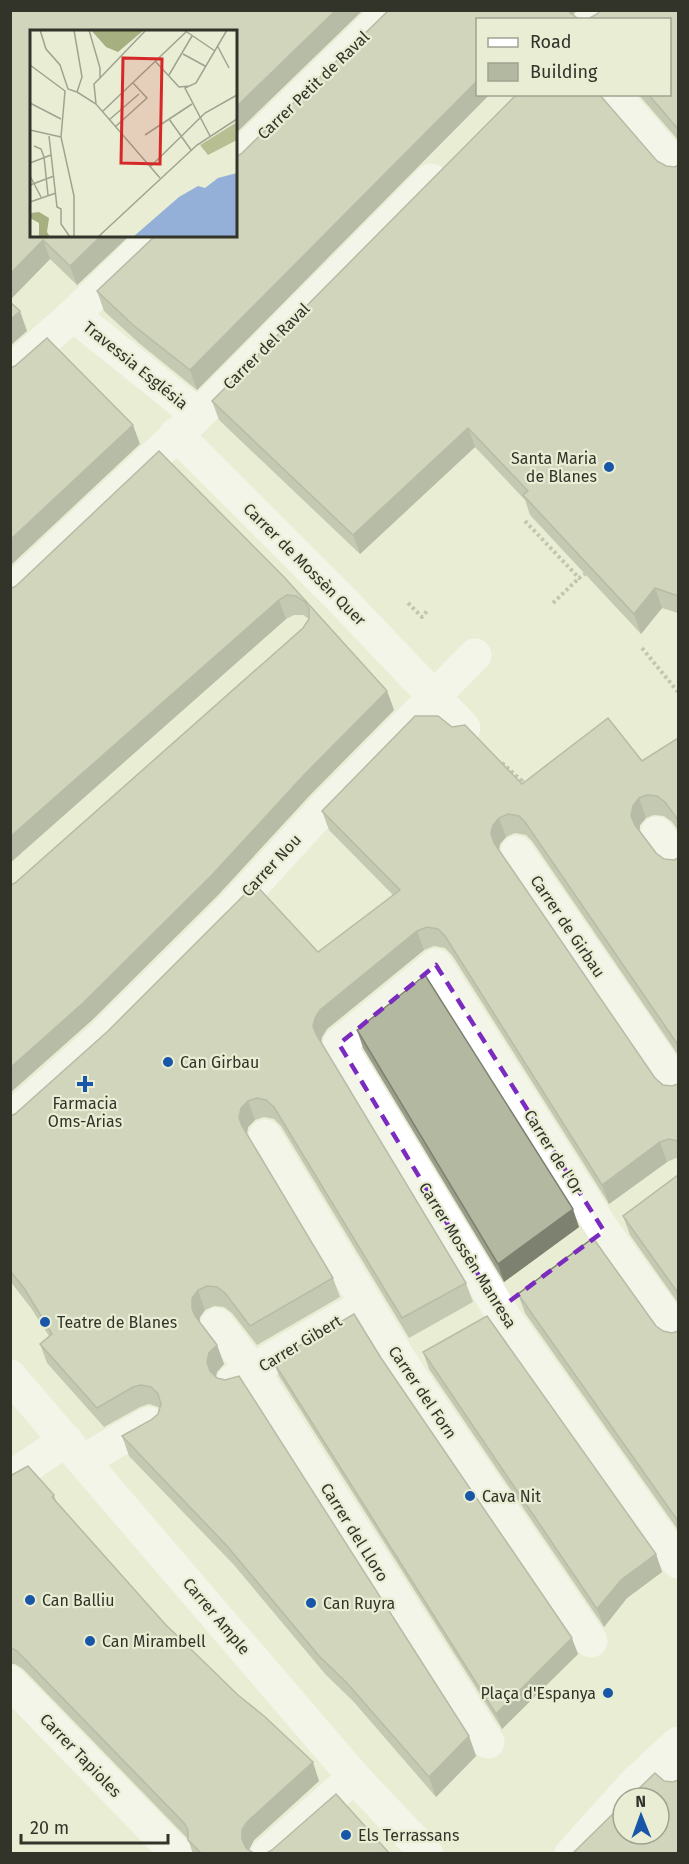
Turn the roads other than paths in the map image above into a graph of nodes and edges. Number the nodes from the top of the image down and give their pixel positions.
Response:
1 (390, 10) edge
2 (615, 96) edge
3 (237, 158) edge
4 (450, 162) edge
5 (678, 168) edge
6 (154, 237) edge
7 (73, 315) junction
8 (10, 371) edge
9 (187, 424) junction
10 (10, 592) edge
11 (475, 655) dead end
12 (433, 696) junction
13 (464, 728) edge
14 (657, 833) dead end
15 (517, 852) dead end
16 (678, 861) edge
17 (436, 965) joint
18 (678, 1087) edge
19 (10, 1119) edge
20 (265, 1136) dead end
21 (632, 1210) edge
22 (595, 1238) junction
23 (509, 1302) junction
24 (366, 1304) junction
25 (217, 1324) dead end
26 (470, 1325) edge
27 (678, 1334) edge
28 (431, 1347) edge
29 (402, 1363) junction
30 (10, 1376) edge
31 (242, 1376) junction
32 (149, 1423) edge
33 (75, 1450) junction
34 (10, 1478) edge
35 (678, 1562) edge
36 (591, 1641) dead end
37 (10, 1682) edge
38 (488, 1742) dead end
39 (672, 1762) edge
40 (354, 1777) junction
41 (177, 1854) edge
42 (267, 1854) edge
43 (427, 1854) edge
44 (570, 1854) edge

1 - 3 street, Carrer Petit de Raval
2 - 5 street
4 - 9 street, Carrer del Raval
6 - 7 street
7 - 8 street
7 - 9 street, Travessia Església
9 - 10 street, Carrer del Raval
9 - 12 street, Carrer de Mossèn Quer
11 - 12 street, Carrer Nou
12 - 13 street, Carrer de Mossèn Quer
12 - 19 street, Carrer Nou
14 - 16 street
15 - 18 street, Carrer de Girbau
17 - 22 street, Carrer de l'Or
17 - 23 street, Carrer Mossèn Manresa
20 - 24 street, Carrer del Forn
21 - 22 street
22 - 27 street, Carrer de l'Or
23 - 26 street
23 - 35 street, Carrer Mossèn Manresa
24 - 29 street, Carrer del Forn
24 - 31 street, Carrer Gibert
25 - 31 street, Carrer del Lloro
28 - 29 street
29 - 36 street, Carrer del Forn
30 - 33 street, Carrer Ample
31 - 38 street, Carrer del Lloro
32 - 33 street
33 - 34 street
33 - 40 street, Carrer Ample
37 - 41 street, Carrer Tapioles
39 - 44 street
40 - 42 street
40 - 43 street, Carrer Ample

